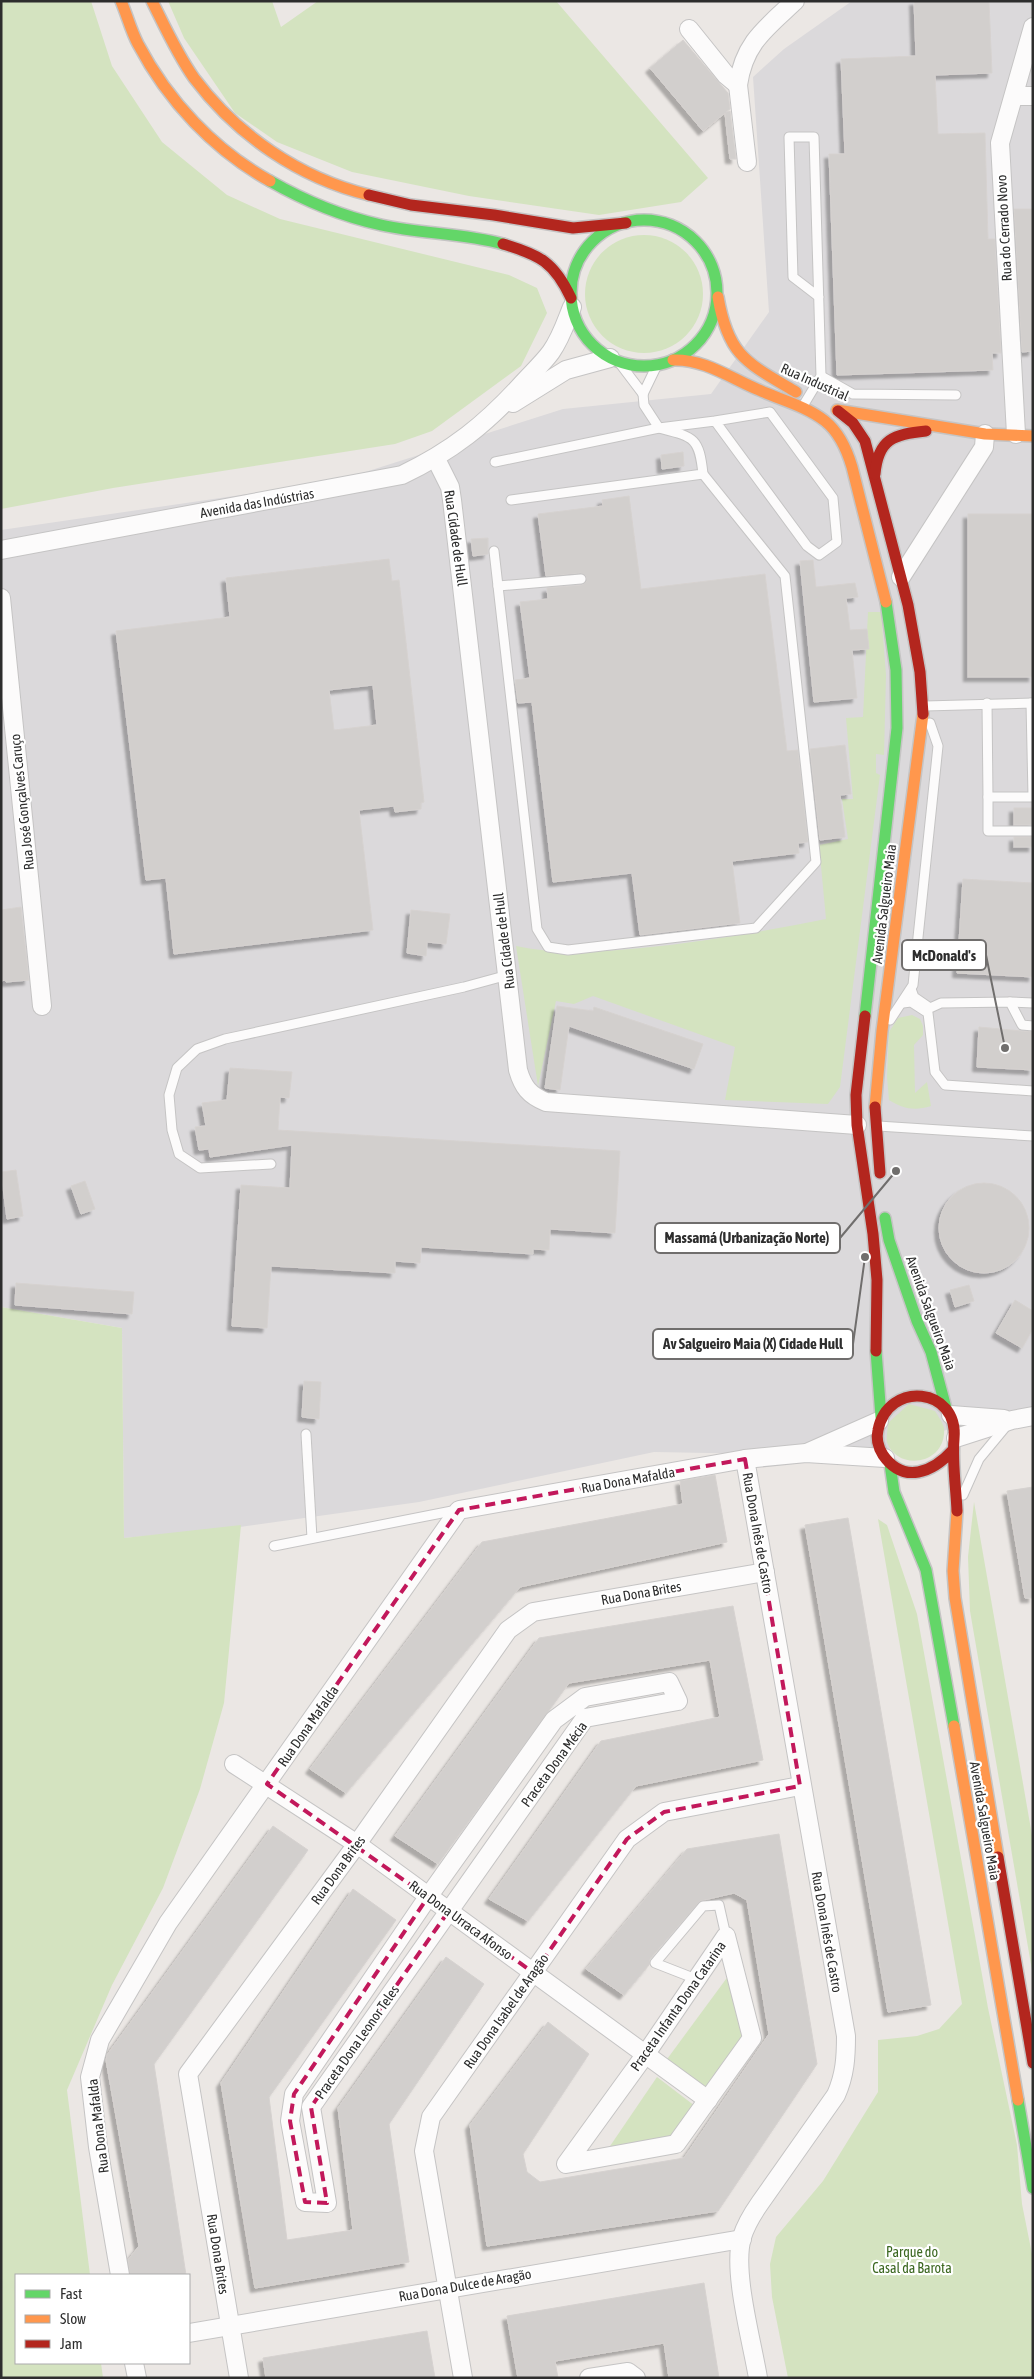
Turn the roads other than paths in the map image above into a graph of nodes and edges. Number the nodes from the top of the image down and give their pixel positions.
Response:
1 (121, 1) edge
2 (152, 1) edge
3 (795, 1) edge
4 (1033, 27) edge
5 (689, 29) dead end
6 (738, 85) junction
7 (1014, 96) junction
8 (1033, 96) edge
9 (747, 162) dead end
10 (626, 223) junction
11 (717, 295) junction
12 (819, 297) junction
13 (572, 302) junction
14 (614, 360) junction
15 (673, 360) junction
16 (657, 365) junction
17 (821, 376) junction
18 (643, 394) junction
19 (956, 395) dead end
20 (812, 403) junction
21 (838, 411) junction
22 (496, 414) junction
23 (715, 421) junction
24 (826, 422) joint
25 (660, 428) junction
26 (950, 430) junction
27 (985, 434) junction
28 (1024, 435) edge
29 (436, 459) junction
30 (495, 462) dead end
31 (703, 474) junction
32 (875, 479) junction
33 (511, 500) dead end
34 (1, 550) edge
35 (494, 551) dead end
36 (901, 577) junction
37 (581, 580) dead end
38 (498, 586) junction
39 (1, 598) edge
40 (987, 703) junction
41 (1032, 703) edge
42 (924, 706) junction
43 (1033, 796) edge
44 (988, 798) junction
45 (1033, 831) edge
46 (508, 975) junction
47 (911, 989) junction
48 (1010, 1002) junction
49 (903, 1003) junction
50 (1033, 1003) edge
51 (42, 1006) dead end
52 (1033, 1026) edge
53 (882, 1031) junction
54 (1033, 1091) edge
55 (857, 1126) junction
56 (876, 1126) junction
57 (1033, 1136) edge
58 (271, 1164) dead end
59 (881, 1185) dead end
60 (884, 1207) dead end
61 (948, 1412) junction
62 (1033, 1416) edge
63 (880, 1419) junction
64 (1012, 1420) junction
65 (306, 1434) dead end
66 (954, 1444) junction
67 (806, 1453) junction
68 (745, 1459) junction
69 (888, 1461) junction
70 (459, 1510) junction
71 (957, 1512) junction
72 (312, 1538) junction
73 (274, 1546) dead end
74 (765, 1572) junction
75 (234, 1764) dead end
76 (267, 1784) junction
77 (800, 1786) junction
78 (357, 1844) junction
79 (428, 1897) junction
80 (448, 1912) junction
81 (726, 1936) junction
82 (534, 1973) junction
83 (696, 1979) junction
84 (645, 2055) junction
85 (1033, 2063) edge
86 (708, 2100) junction
87 (1033, 2188) edge
88 (742, 2239) junction
89 (120, 2274) edge
90 (448, 2288) junction
91 (230, 2327) junction
92 (190, 2333) edge
93 (134, 2364) edge
94 (137, 2378) edge
95 (239, 2378) edge
96 (463, 2378) edge
97 (589, 2378) edge
98 (636, 2378) edge
99 (758, 2378) edge

1 - 13 main road
2 - 10 main road
3 - 6 street
4 - 7 street, Rua do Cerrado Novo
5 - 6 street
6 - 9 street
7 - 8 street
7 - 28 street, Rua do Cerrado Novo
10 - 11 main road
10 - 13 main road
11 - 15 main road
11 - 20 main road, Rua Industrial
12 - 12 lane
12 - 17 lane
13 - 14 main road
13 - 22 street, Avenida das Indústrias
14 - 16 main road
14 - 18 lane
14 - 22 street, Avenida das Indústrias
15 - 16 main road
15 - 20 main road, Rua Industrial
16 - 18 lane
17 - 19 lane
17 - 20 lane
18 - 25 lane
20 - 21 main road, Rua Industrial
20 - 24 main road, Rua Industrial
21 - 26 main road, Rua Industrial
21 - 32 main road, Avenida Salgueiro Maia
22 - 29 street, Avenida das Indústrias
23 - 23 lane
23 - 25 lane
24 - 55 main road, Avenida Salgueiro Maia
25 - 30 lane
25 - 31 lane
26 - 27 main road, Rua Industrial
26 - 32 main road, Rua Industrial
27 - 28 main road, Rua Industrial
27 - 36 street
29 - 34 street, Avenida das Indústrias
29 - 46 street, Rua Cidade de Hull
31 - 33 lane
31 - 38 lane
32 - 36 main road, Avenida Salgueiro Maia
35 - 38 lane
36 - 42 main road, Avenida Salgueiro Maia
37 - 38 lane
39 - 51 street, Rua José Gonçalves Caruço
40 - 41 lane
40 - 42 lane
40 - 44 lane
41 - 43 lane
42 - 47 lane
42 - 53 main road, Avenida Salgueiro Maia
43 - 44 lane
44 - 45 lane
46 - 55 street, Rua Cidade de Hull
46 - 58 lane
47 - 48 lane
47 - 49 lane
48 - 50 lane
48 - 52 lane
49 - 53 lane
49 - 54 lane
53 - 56 main road, Avenida Salgueiro Maia
55 - 63 main road, Avenida Salgueiro Maia
56 - 57 lane
56 - 59 main road, Avenida Salgueiro Maia
60 - 61 main road, Avenida Salgueiro Maia
61 - 63 main road
61 - 64 street
61 - 66 main road, Avenida Salgueiro Maia
62 - 64 street
63 - 67 street, Rua Dona Mafalda
63 - 69 main road, Avenida Salgueiro Maia
64 - 66 street
64 - 71 lane
65 - 72 lane
66 - 69 main road
66 - 71 main road, Avenida Salgueiro Maia
67 - 68 street, Rua Dona Mafalda
67 - 69 street, Rua Dona Mafalda
68 - 70 street, Rua Dona Mafalda
68 - 74 street, Rua Dona Inês de Castro
69 - 87 main road, Avenida Salgueiro Maia
70 - 72 lane
70 - 76 street, Rua Dona Mafalda
71 - 85 main road, Avenida Salgueiro Maia
72 - 73 lane
74 - 77 street, Rua Dona Inês de Castro
74 - 78 street, Rua Dona Brites
75 - 76 street, Rua Dona Urraca Afonso
76 - 78 street, Rua Dona Urraca Afonso
76 - 89 street, Rua Dona Mafalda
77 - 82 street, Rua Dona Isabel de Aragão
77 - 88 street, Rua Dona Inês de Castro
78 - 79 street, Rua Dona Urraca Afonso
78 - 91 street, Rua Dona Brites
79 - 80 street, Rua Dona Urraca Afonso
79 - 80 street, Praceta Dona Mécia
79 - 80 street, Praceta Dona Leonor Teles
80 - 82 street, Rua Dona Urraca Afonso
81 - 83 street, Praceta Infanta Dona Catarina
81 - 83 lane
81 - 86 street, Praceta Infanta Dona Catarina
82 - 84 street, Rua Dona Urraca Afonso
82 - 90 street, Rua Dona Isabel de Aragão
83 - 84 street, Praceta Infanta Dona Catarina
84 - 86 street, Rua Dona Urraca Afonso
84 - 86 street, Praceta Infanta Dona Catarina
88 - 90 street, Rua Dona Dulce de Aragão
88 - 99 street, Rua Dona Inês de Castro
90 - 91 street, Rua Dona Dulce de Aragão
90 - 96 street, Rua Dona Isabel de Aragão
91 - 92 street, Rua Dona Dulce de Aragão
91 - 95 street, Rua Dona Brites
93 - 94 street
97 - 98 street

